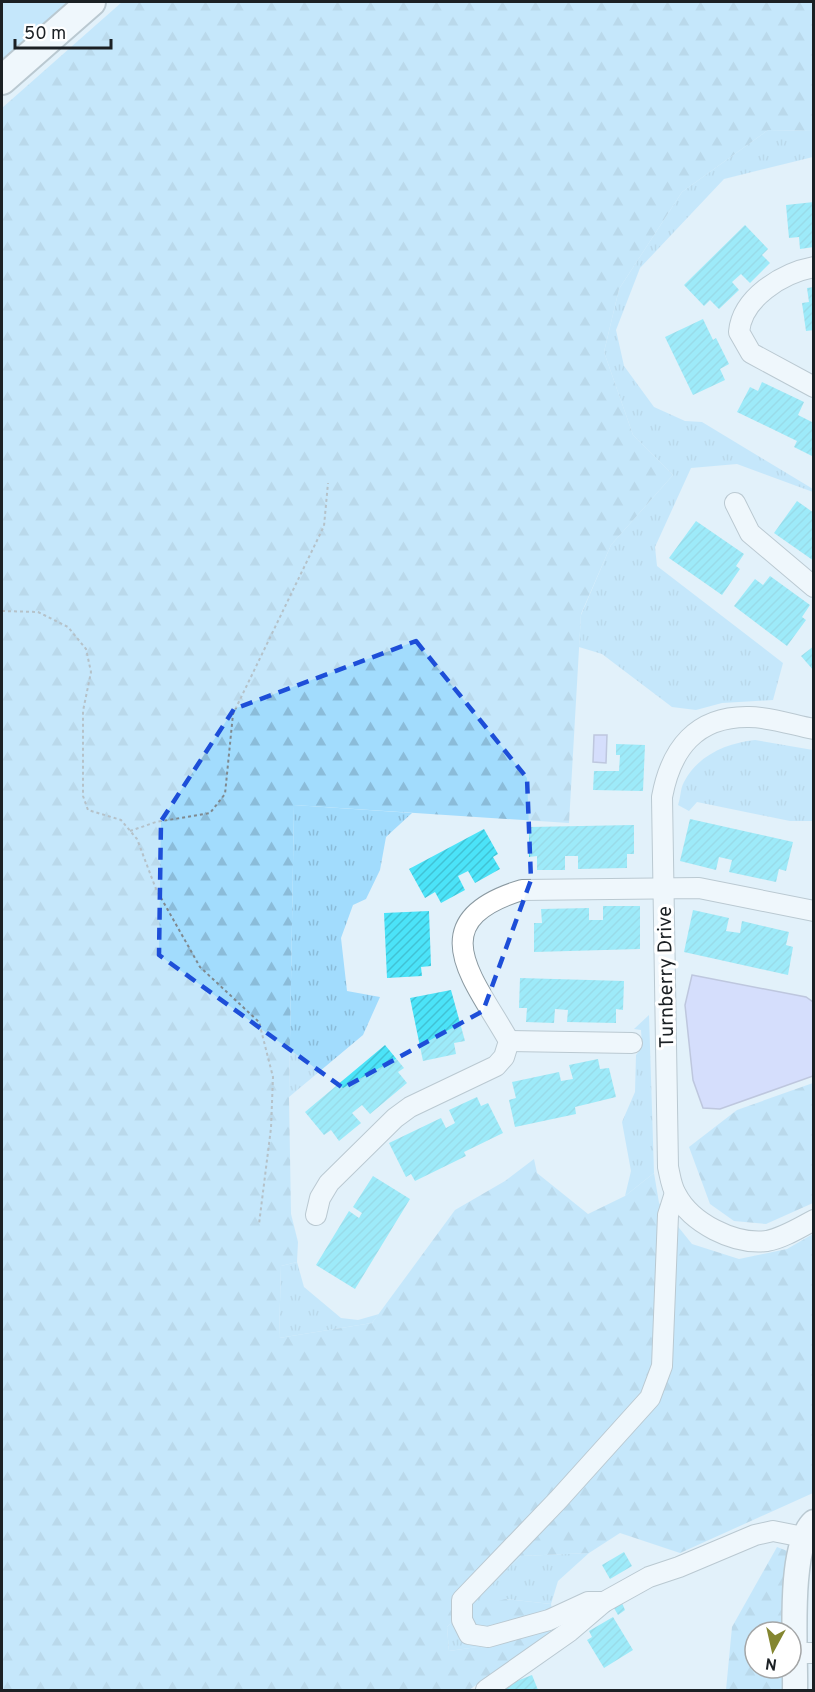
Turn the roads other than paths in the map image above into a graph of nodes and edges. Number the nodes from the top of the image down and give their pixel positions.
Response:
1 (91, 2) edge
2 (2, 80) edge
3 (813, 267) edge
4 (813, 387) edge
5 (735, 502) dead end
6 (813, 587) edge
7 (813, 729) edge
8 (663, 887) junction
9 (813, 911) edge
10 (509, 1041) junction
11 (632, 1042) dead end
12 (675, 1193) junction
13 (316, 1215) dead end
14 (813, 1220) edge
15 (808, 1529) edge
16 (604, 1602) junction
17 (805, 1653) edge
18 (486, 1690) edge
19 (795, 1690) edge

1 - 2 highway
3 - 4 street
5 - 6 street
7 - 8 street, Turnberry Drive
8 - 9 street
8 - 10 street
8 - 12 street, Turnberry Drive
10 - 11 street
10 - 13 street
12 - 14 street, Turnberry Drive
12 - 16 street
15 - 16 street
15 - 17 main road
16 - 18 street
17 - 19 main road

